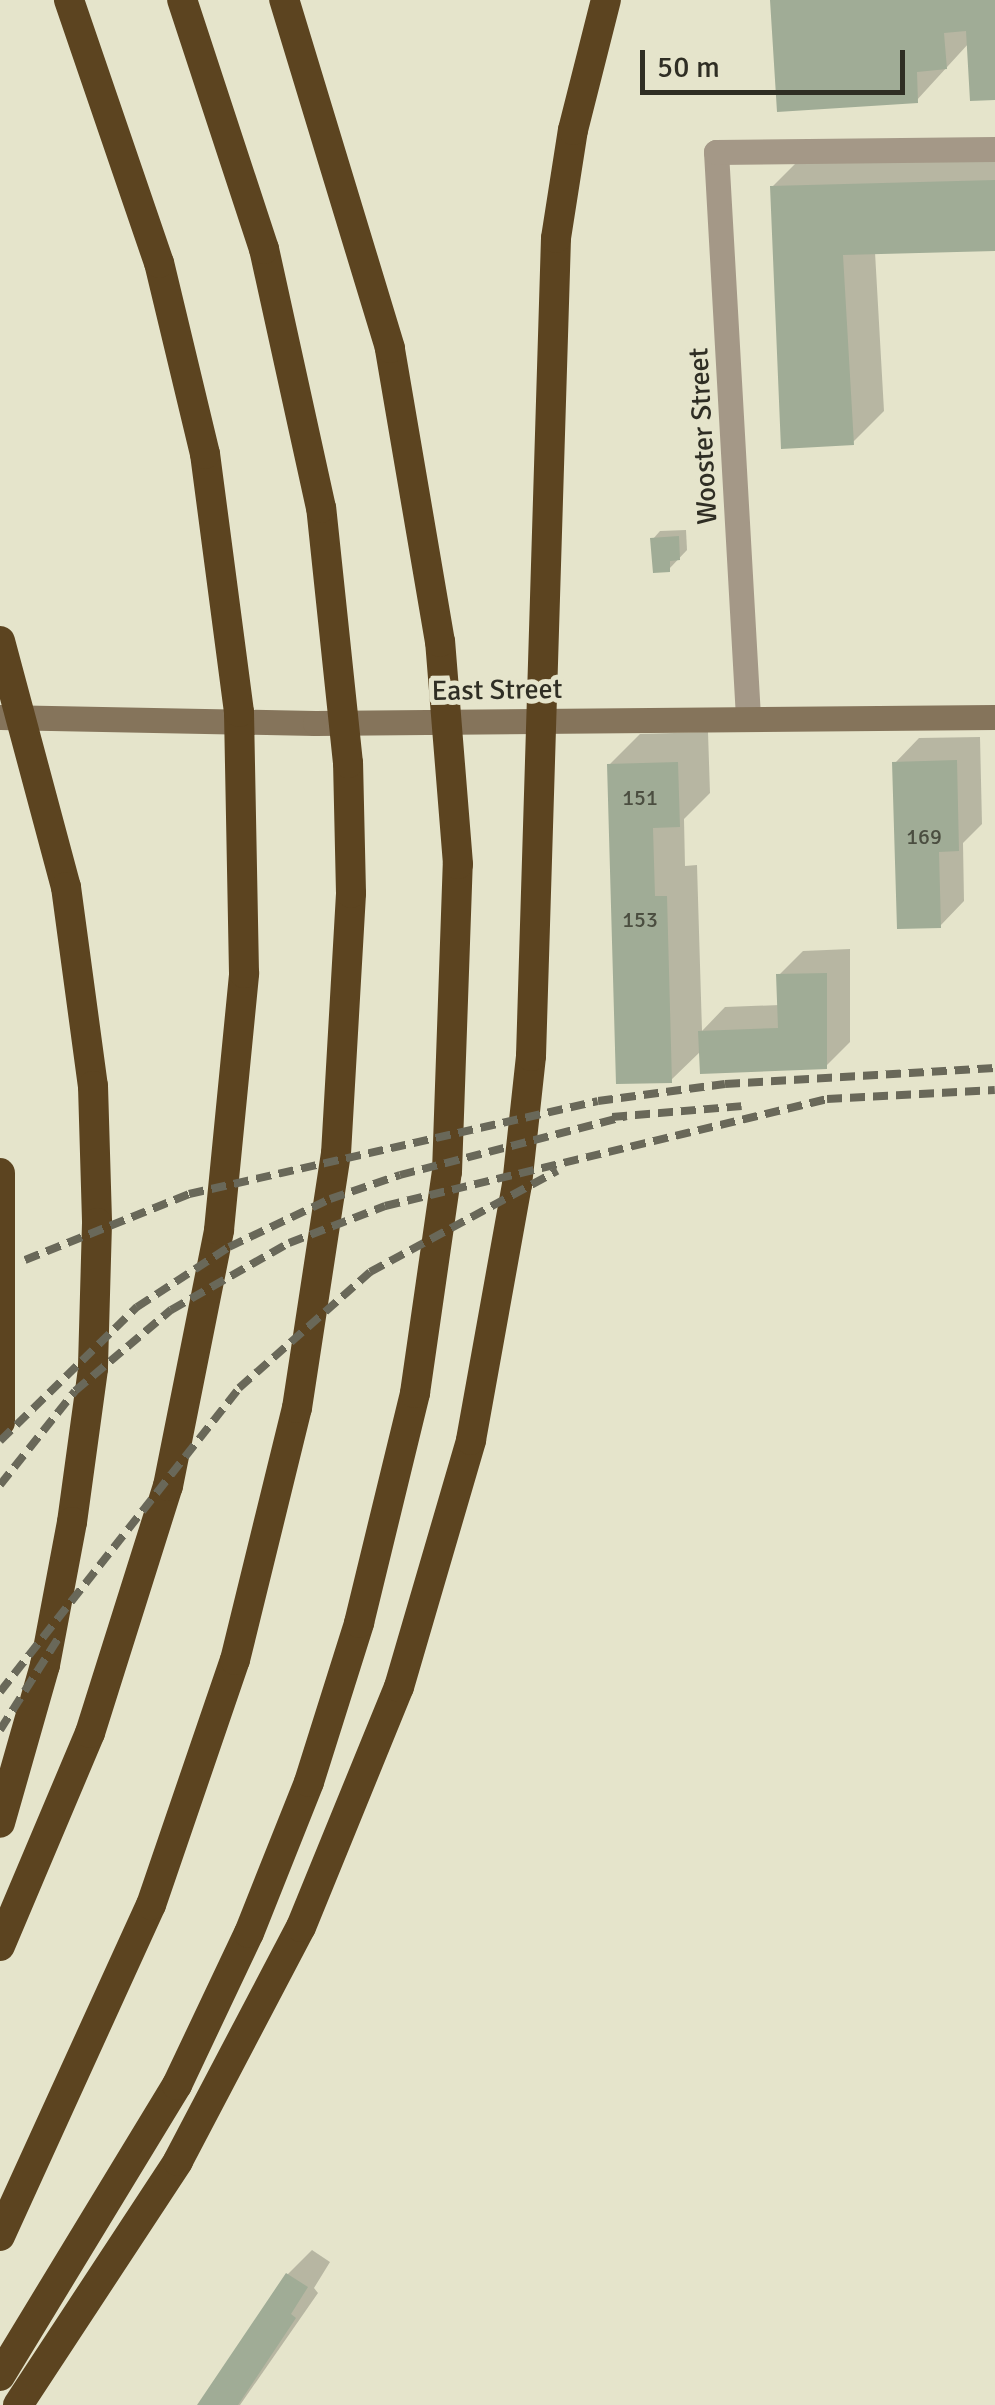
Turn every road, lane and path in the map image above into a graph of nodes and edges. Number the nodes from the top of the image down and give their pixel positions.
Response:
1 (69, 0) edge
2 (182, 0) edge
3 (284, 0) edge
4 (606, 0) edge
5 (995, 149) edge
6 (0, 641) edge
7 (0, 684) edge
8 (0, 717) edge
9 (748, 717) junction
10 (995, 717) edge
11 (33, 756) junction
12 (0, 1173) edge
13 (0, 1422) edge
14 (0, 1823) edge
15 (0, 1946) edge
16 (0, 2236) edge
17 (0, 2376) edge
18 (18, 2405) edge

1 - 15 highway
2 - 16 highway
3 - 17 highway
4 - 18 highway
5 - 9 street, Wooster Street
6 - 11 highway
7 - 11 highway
8 - 9 main road, East Street
9 - 10 main road, East Street
11 - 14 highway
12 - 13 highway

